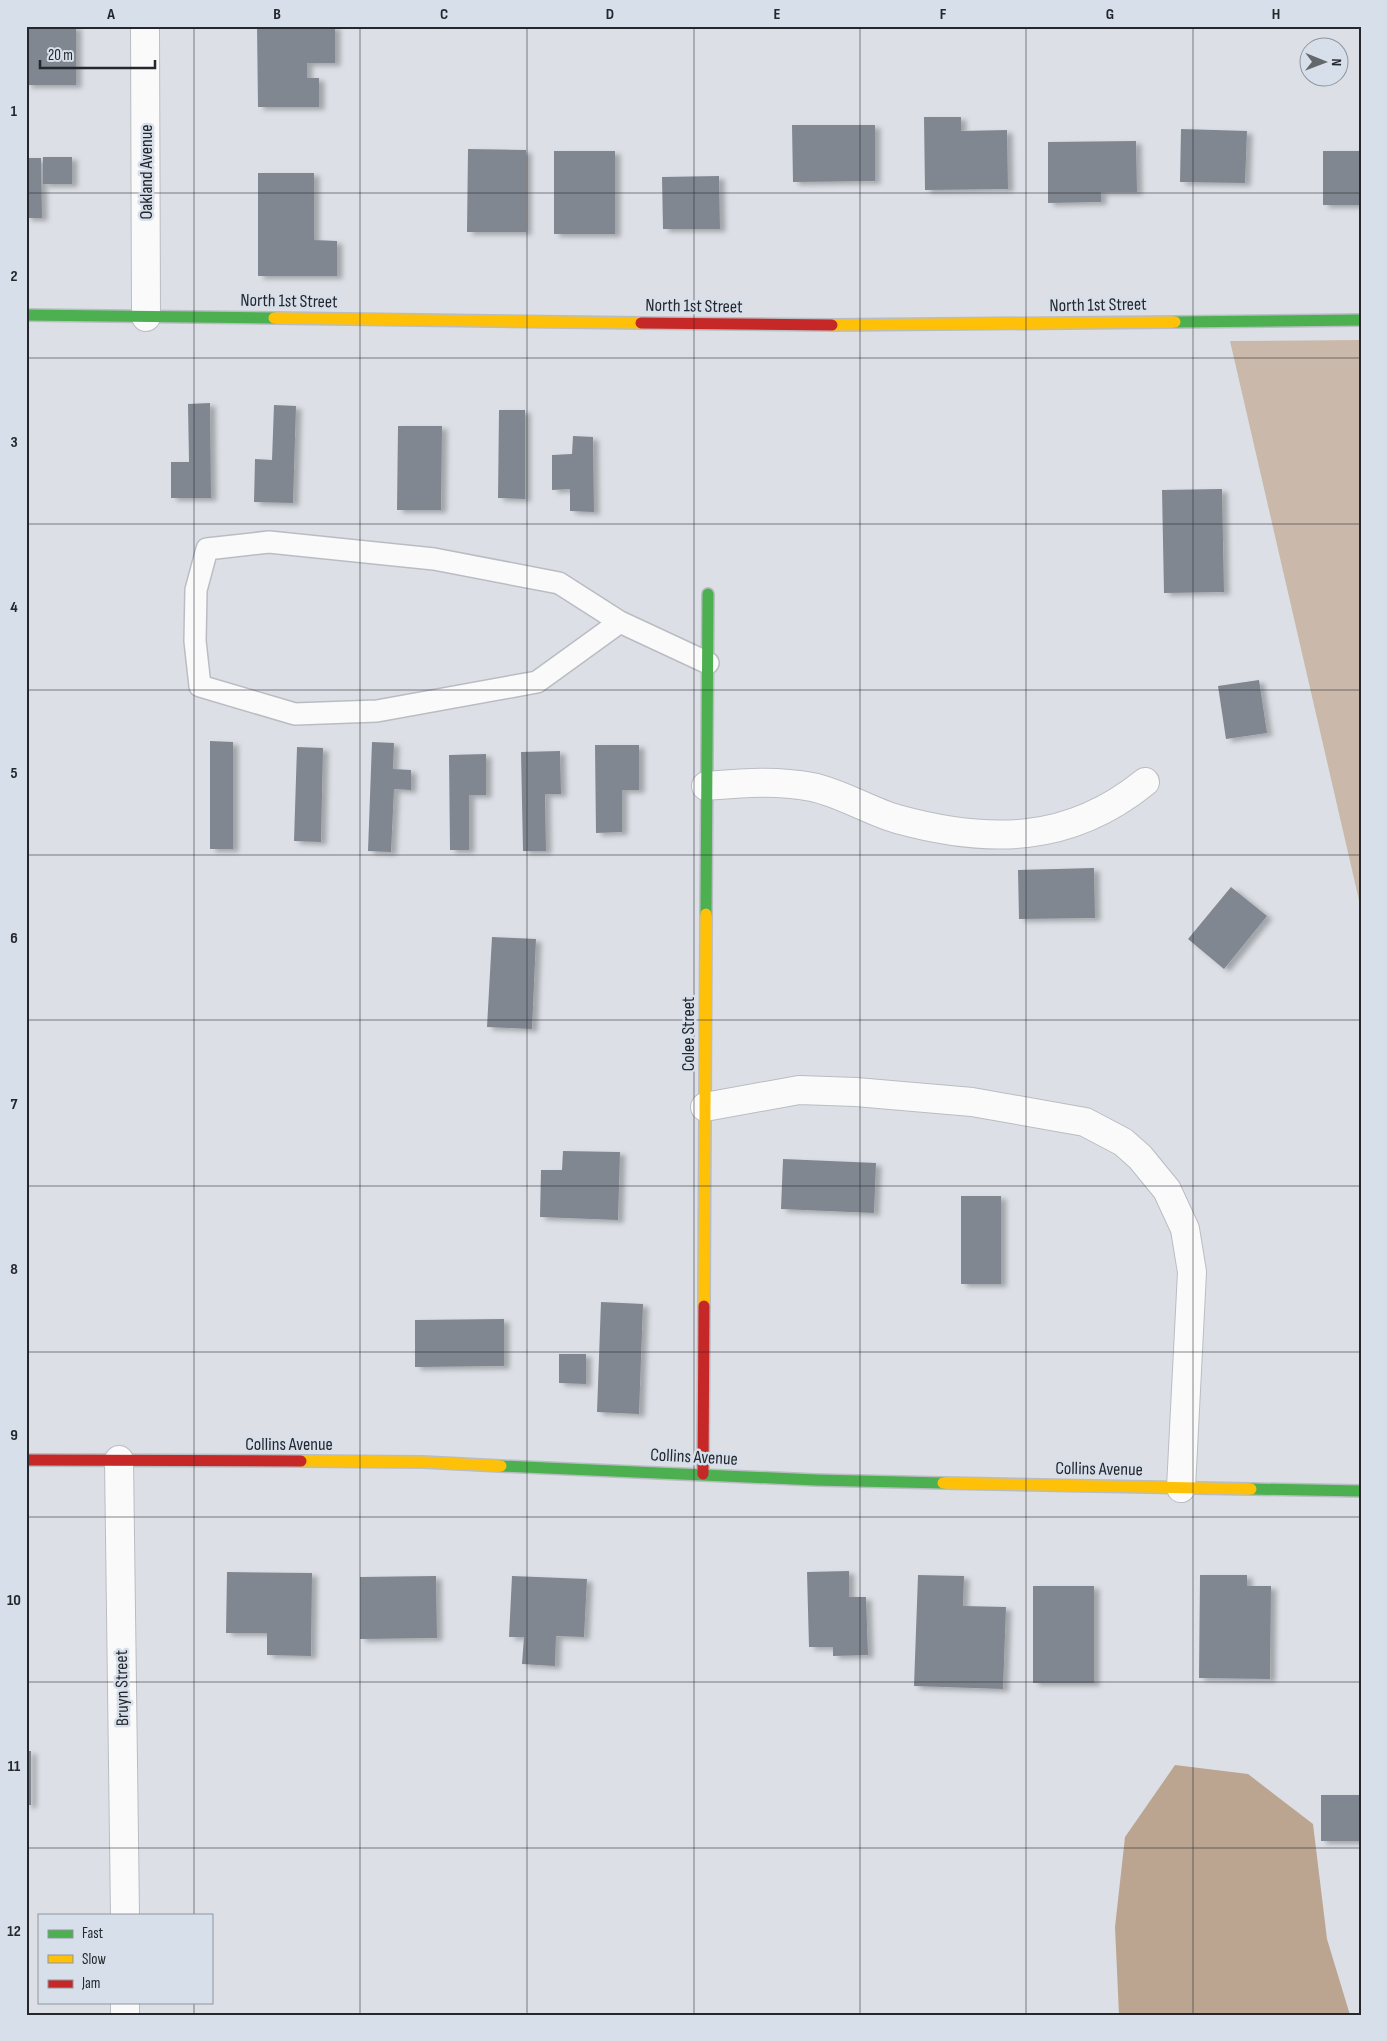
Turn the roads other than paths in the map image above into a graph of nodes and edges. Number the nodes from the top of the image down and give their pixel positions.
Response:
1 (145, 26) edge
2 (26, 315) edge
3 (146, 317) junction
4 (1361, 320) edge
5 (708, 594) dead end
6 (620, 622) junction
7 (708, 664) junction
8 (1145, 782) dead end
9 (706, 786) junction
10 (705, 1107) junction
11 (26, 1460) edge
12 (119, 1460) junction
13 (703, 1474) junction
14 (1181, 1488) junction
15 (1361, 1491) edge
16 (125, 1914) edge

1 - 3 street, Oakland Avenue
2 - 3 street, North 1st Street
3 - 4 street, North 1st Street
5 - 7 street, Colee Street
6 - 6 lane
6 - 7 lane
7 - 9 street, Colee Street
8 - 9 street
9 - 10 street, Colee Street
10 - 13 street, Colee Street
10 - 14 street
11 - 12 street, Collins Avenue
12 - 13 street, Collins Avenue
12 - 16 street, Bruyn Street
13 - 14 street, Collins Avenue
14 - 15 street, Collins Avenue

